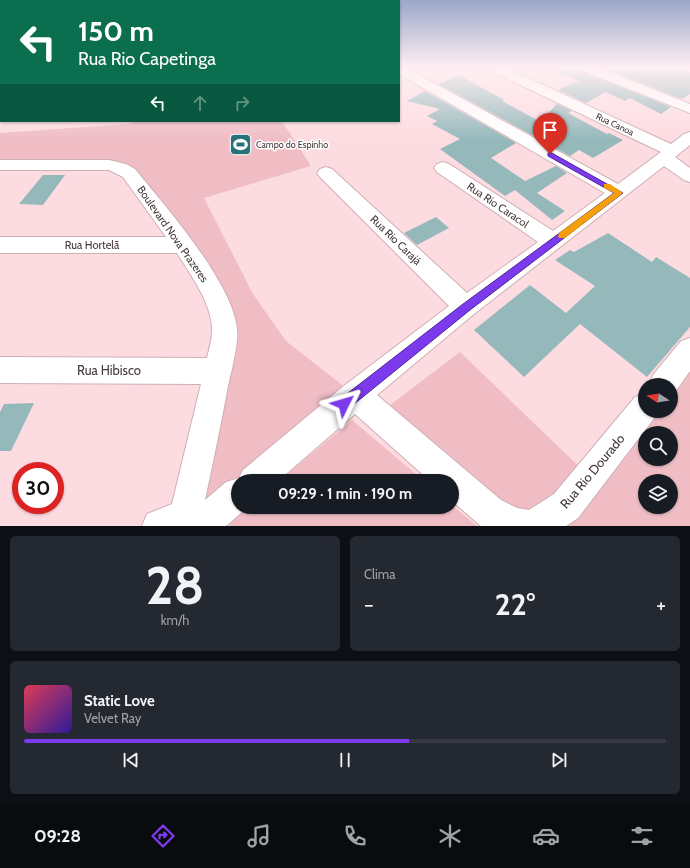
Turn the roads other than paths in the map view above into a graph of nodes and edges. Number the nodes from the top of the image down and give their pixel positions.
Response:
1 (439, 92) edge
2 (543, 92) edge
3 (645, 92) edge
4 (690, 110) edge
5 (690, 136) edge
6 (668, 154) junction
7 (0, 165) edge
8 (443, 168) dead end
9 (326, 173) dead end
10 (690, 176) edge
11 (619, 193) junction
12 (553, 242) junction
13 (0, 245) edge
14 (183, 245) junction
15 (466, 307) junction
16 (688, 358) edge
17 (0, 370) edge
18 (218, 371) junction
19 (669, 378) edge
20 (355, 395) junction
21 (638, 416) edge
22 (262, 474) edge
23 (231, 498) edge
24 (188, 524) edge
25 (526, 526) edge
26 (532, 526) edge

1 - 11 street
2 - 6 street, Rua Canoa
3 - 4 street
5 - 6 street
6 - 10 street, Rua Canoa
6 - 11 street
7 - 14 street, Boulevard Nova Prazeres
8 - 12 street, Rua Rio Caracol
9 - 15 street, Rua Rio Carajá
11 - 12 street
12 - 15 street
13 - 14 street, Rua Hortelã
14 - 18 street, Boulevard Nova Prazeres
15 - 20 street
16 - 19 street
17 - 18 street, Rua Hibisco
18 - 24 street, Boulevard Nova Prazeres
20 - 22 street
20 - 25 street
21 - 26 street, Rua Rio Dourado
23 - 24 street

